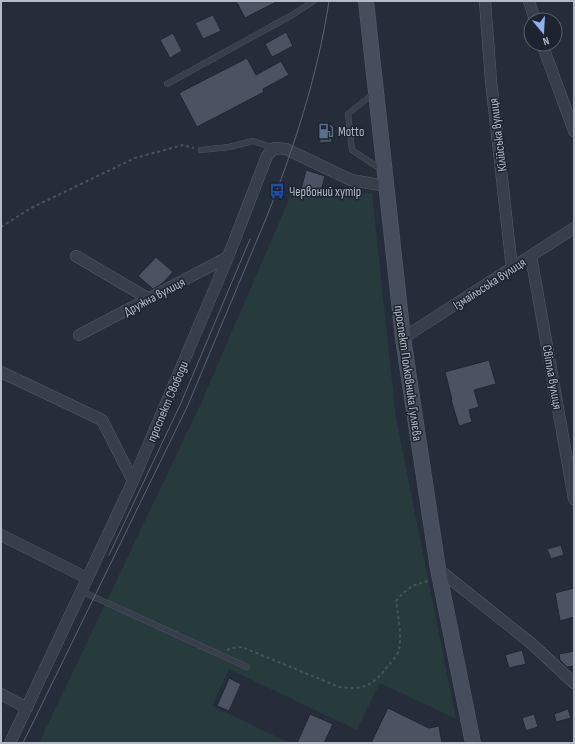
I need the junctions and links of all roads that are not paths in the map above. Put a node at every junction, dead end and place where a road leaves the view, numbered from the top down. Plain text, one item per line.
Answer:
1 (314, 1) edge
2 (366, 1) edge
3 (485, 1) edge
4 (529, 1) edge
5 (532, 12) edge
6 (545, 52) edge
7 (167, 84) dead end
8 (376, 91) junction
9 (574, 131) edge
10 (274, 148) junction
11 (201, 150) road end
12 (385, 179) junction
13 (574, 228) edge
14 (76, 256) dead end
15 (531, 256) junction
16 (228, 257) junction
17 (512, 268) junction
18 (149, 299) junction
19 (79, 335) dead end
20 (403, 338) junction
21 (1, 372) edge
22 (134, 481) junction
23 (574, 499) edge
24 (1, 535) edge
25 (439, 574) junction
26 (87, 578) junction
27 (81, 591) junction
28 (246, 667) dead end
29 (574, 683) edge
30 (1, 694) edge
31 (27, 708) junction
32 (10, 743) edge
33 (473, 743) edge

1 - 7 lane
2 - 8 main road, проспект Полковника Гуляєва
3 - 17 street, Кілійська вулиця
4 - 5 street
6 - 9 street
8 - 12 main road, проспект Полковника Гуляєва
8 - 12 lane
10 - 11 lane
10 - 12 street
10 - 16 street, проспект Свободи
12 - 20 main road, проспект Полковника Гуляєва
13 - 15 street, Ізмаїльська вулиця
14 - 18 street
15 - 17 street, Ізмаїльська вулиця
15 - 23 street, Світла вулиця
16 - 18 street, Дружна вулиця
16 - 22 street, проспект Свободи
17 - 20 street, Ізмаїльська вулиця
18 - 19 street, Дружна вулиця
20 - 25 main road, проспект Полковника Гуляєва
21 - 22 street
22 - 26 street, проспект Свободи
24 - 26 street
25 - 29 street
25 - 33 main road, проспект Полковника Гуляєва
26 - 27 street, проспект Свободи
27 - 28 lane
27 - 31 street, проспект Свободи
30 - 31 street
31 - 32 street, проспект Свободи

